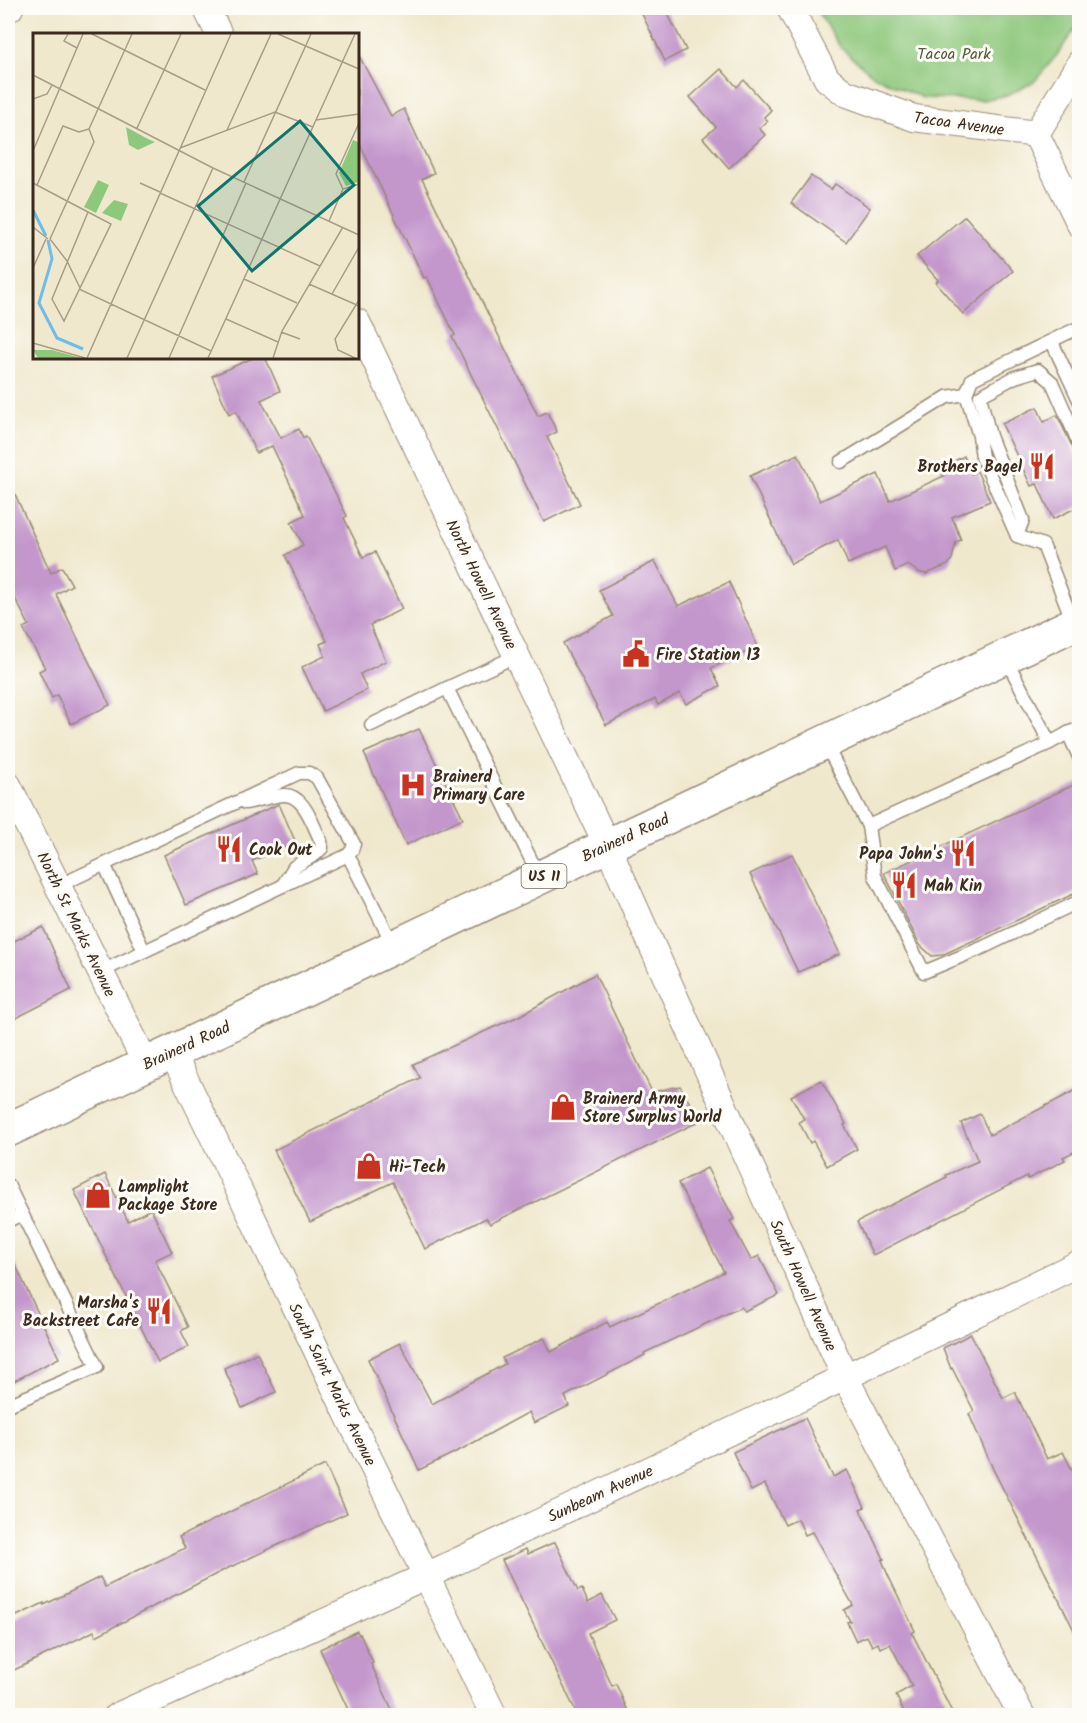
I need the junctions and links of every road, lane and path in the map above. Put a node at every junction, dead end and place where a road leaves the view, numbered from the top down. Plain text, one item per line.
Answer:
1 (206, 8) edge
2 (790, 8) edge
3 (218, 33) edge
4 (1080, 63) edge
5 (1035, 134) junction
6 (1080, 224) edge
7 (358, 324) edge
8 (1080, 327) edge
9 (1052, 342) junction
10 (966, 394) junction
11 (1080, 402) edge
12 (1080, 446) edge
13 (841, 462) dead end
14 (1017, 536) junction
15 (1077, 622) edge
16 (516, 656) junction
17 (1005, 656) junction
18 (447, 688) junction
19 (371, 725) dead end
20 (1074, 731) edge
21 (824, 742) junction
22 (1050, 743) junction
23 (1080, 759) edge
24 (8, 785) edge
25 (234, 805) junction
26 (868, 826) junction
27 (607, 845) junction
28 (348, 855) junction
29 (105, 866) junction
30 (540, 878) junction
31 (283, 884) junction
32 (58, 886) junction
33 (1080, 901) edge
34 (393, 946) junction
35 (144, 951) junction
36 (100, 972) junction
37 (159, 1058) junction
38 (8, 1130) edge
39 (8, 1185) edge
40 (22, 1214) junction
41 (8, 1221) edge
42 (1080, 1263) edge
43 (845, 1377) junction
44 (8, 1405) edge
45 (426, 1576) junction
46 (117, 1716) edge
47 (494, 1716) edge
48 (1022, 1716) edge

1 - 3 street
2 - 5 street, Tacoa Avenue
4 - 5 street
5 - 6 street
7 - 16 street, North Howell Avenue
8 - 9 lane
9 - 10 lane
9 - 11 lane
10 - 13 lane
10 - 14 lane
12 - 14 lane
14 - 15 lane
15 - 17 main road, Brainerd Road / US 11
16 - 18 lane
16 - 27 street, North Howell Avenue
17 - 21 main road, Brainerd Road / US 11
17 - 22 lane
18 - 19 lane
18 - 30 lane
20 - 22 lane
20 - 23 lane
21 - 26 lane
21 - 27 main road, Brainerd Road / US 11
22 - 26 lane
24 - 32 street, North St Marks Avenue
25 - 28 lane
25 - 29 lane
25 - 31 lane
26 - 33 lane
27 - 30 main road, Brainerd Road / US 11
27 - 43 street, South Howell Avenue
28 - 31 lane
28 - 34 lane
29 - 32 lane
29 - 35 lane
30 - 34 main road, Brainerd Road / US 11
31 - 35 lane
32 - 36 street, North St Marks Avenue
34 - 37 main road, Brainerd Road / US 11
35 - 36 lane
36 - 37 street, North St Marks Avenue
37 - 38 main road, Brainerd Road / US 11
37 - 45 street, South Saint Marks Avenue
39 - 40 lane
40 - 41 lane
40 - 44 lane
42 - 43 street, Sunbeam Avenue
43 - 45 street, Sunbeam Avenue
43 - 48 street, South Howell Avenue
45 - 46 street, Sunbeam Avenue
45 - 47 street, South Saint Marks Avenue

